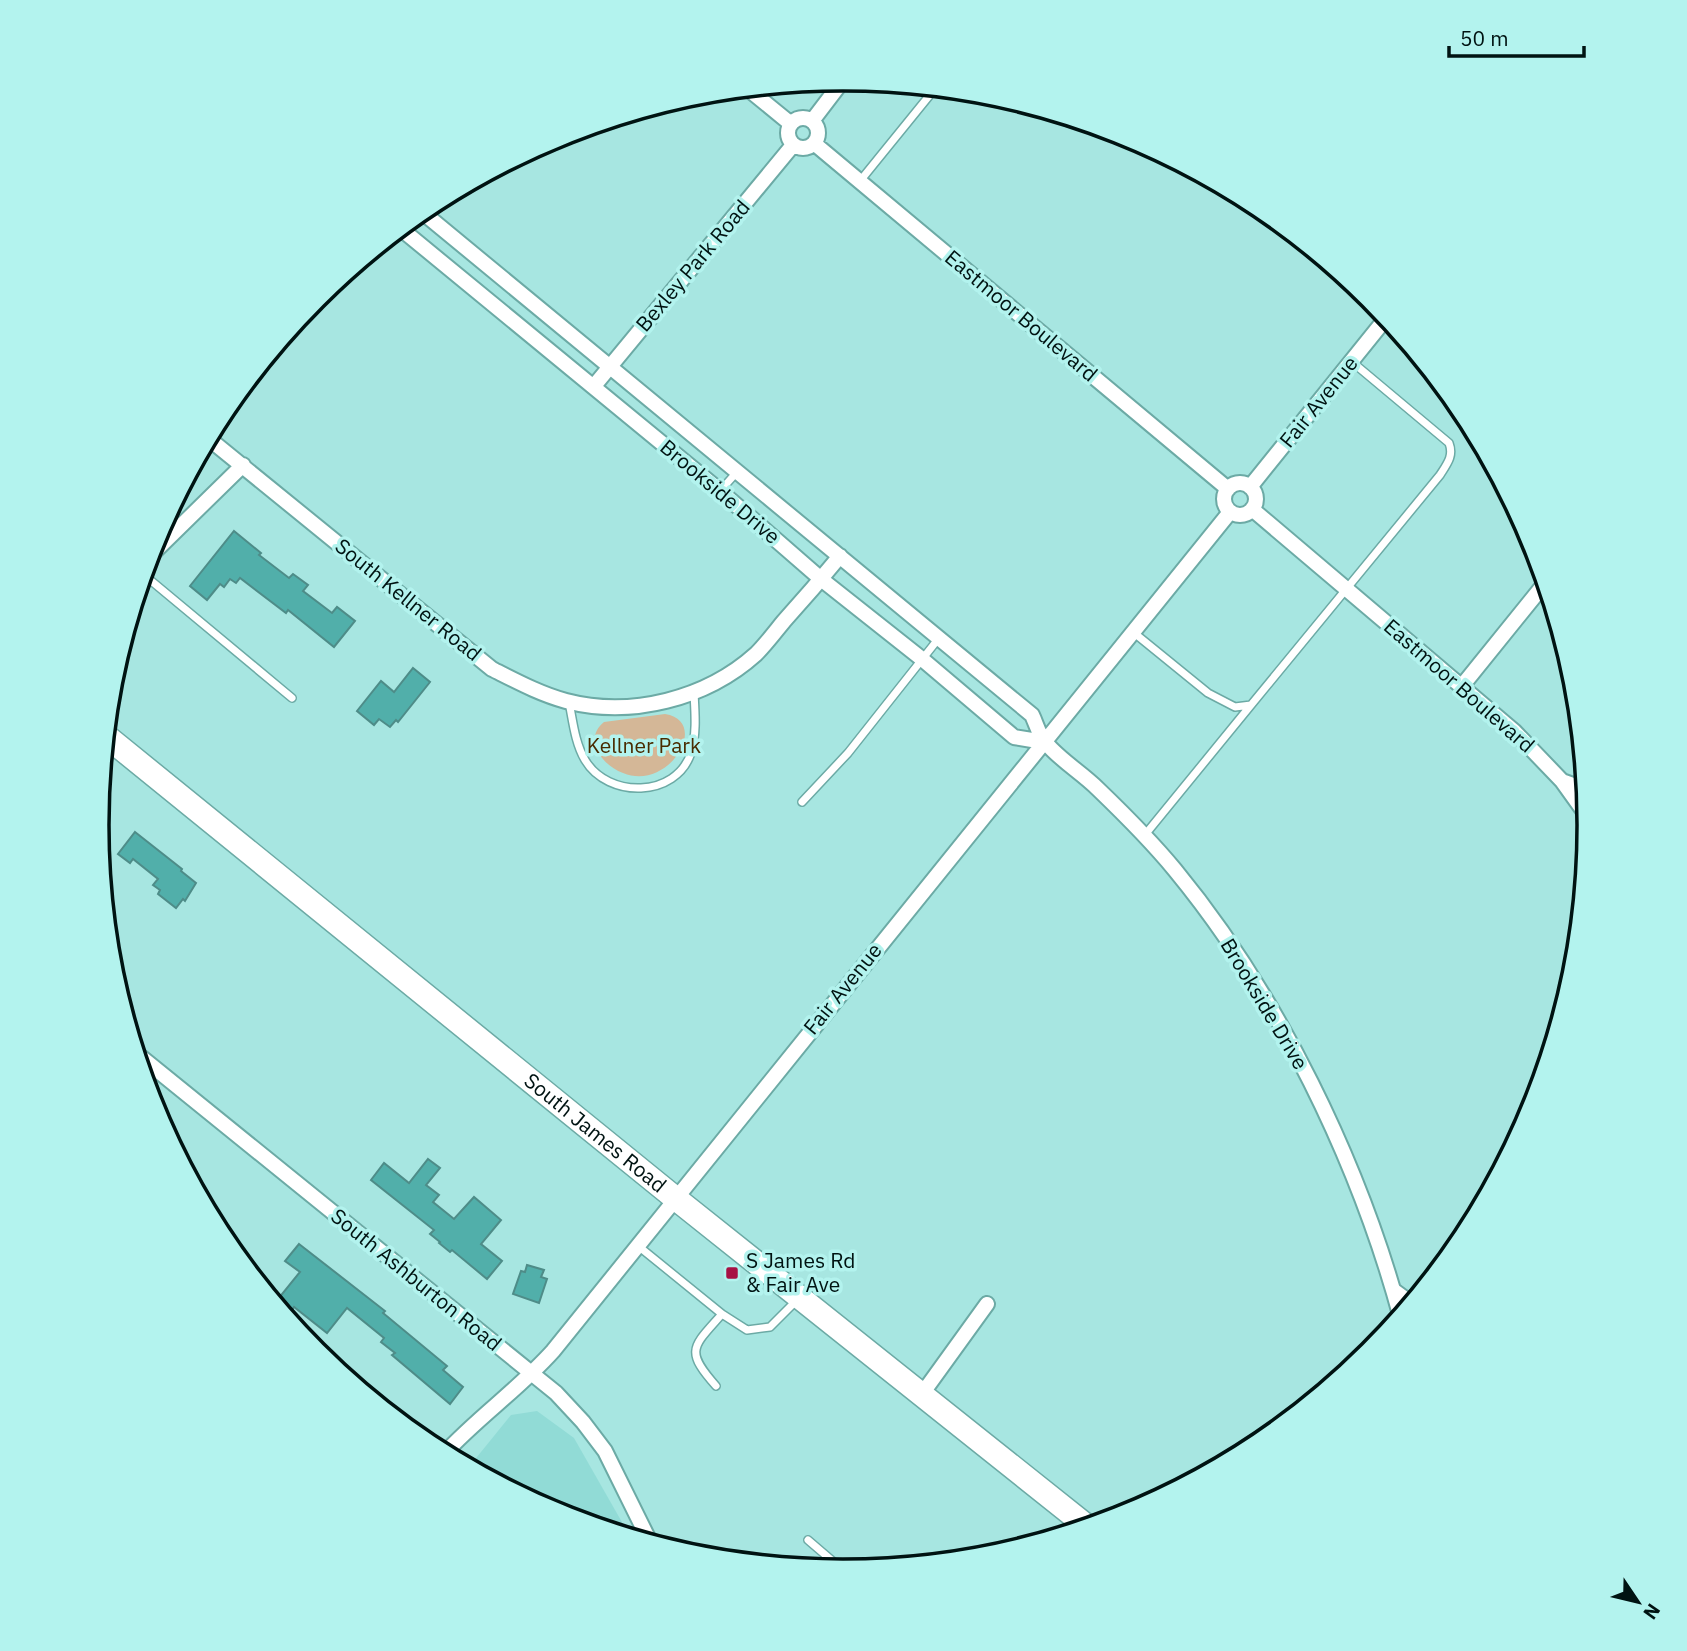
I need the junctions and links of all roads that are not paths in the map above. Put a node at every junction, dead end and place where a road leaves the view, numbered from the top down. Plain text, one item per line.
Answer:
1 (835, 91) edge
2 (757, 96) edge
3 (929, 96) dead end
4 (812, 121) junction
5 (791, 124) junction
6 (815, 144) junction
7 (793, 145) junction
8 (860, 181) junction
9 (430, 219) edge
10 (408, 234) edge
11 (1381, 325) edge
12 (1351, 361) junction
13 (609, 367) junction
14 (593, 386) junction
15 (216, 444) edge
16 (243, 465) junction
17 (737, 472) junction
18 (1250, 487) junction
19 (1228, 489) junction
20 (720, 491) junction
21 (1252, 509) junction
22 (1230, 512) junction
23 (167, 539) edge
24 (839, 556) junction
25 (821, 579) junction
26 (151, 581) edge
27 (1346, 589) junction
28 (1539, 590) edge
29 (1133, 632) junction
30 (940, 637) junction
31 (922, 659) junction
32 (1462, 686) junction
33 (694, 693) junction
34 (292, 698) dead end
35 (569, 702) junction
36 (1251, 705) junction
37 (114, 742) edge
38 (1044, 742) junction
39 (1562, 781) junction
40 (1576, 786) edge
41 (803, 802) dead end
42 (1577, 802) edge
43 (1144, 837) junction
44 (148, 1063) edge
45 (676, 1198) junction
46 (636, 1245) junction
47 (1393, 1290) junction
48 (801, 1296) junction
49 (1405, 1299) edge
50 (987, 1304) dead end
51 (1398, 1308) edge
52 (722, 1314) junction
53 (532, 1374) junction
54 (716, 1386) dead end
55 (922, 1394) junction
56 (451, 1446) edge
57 (1080, 1521) edge
58 (645, 1533) edge
59 (808, 1540) dead end
60 (831, 1559) edge

1 - 4 street
2 - 5 street
3 - 8 lane
4 - 5 street
4 - 6 street
5 - 7 street
6 - 7 street
6 - 8 street, Eastmoor Boulevard
7 - 13 street, Bexley Park Road
8 - 19 street, Eastmoor Boulevard
9 - 13 street, Brookside Drive
10 - 14 street, Brookside Drive
11 - 12 street, Fair Avenue
12 - 18 street, Fair Avenue
12 - 27 lane
13 - 14 street, Bexley Park Road
13 - 17 street, Brookside Drive
14 - 20 street, Brookside Drive
15 - 16 street, South Kellner Road
16 - 23 street
16 - 35 street, South Kellner Road
17 - 20 lane
17 - 24 street, Brookside Drive
18 - 19 street
18 - 21 street
19 - 22 street
20 - 25 street, Brookside Drive
21 - 22 street
21 - 27 street, Eastmoor Boulevard
22 - 29 street, Fair Avenue
24 - 25 street, South Kellner Road
24 - 30 street, Brookside Drive
25 - 31 street, Brookside Drive
25 - 33 street, South Kellner Road
26 - 34 lane
27 - 32 street, Eastmoor Boulevard
27 - 36 lane
28 - 32 street
29 - 36 lane
29 - 38 street, Fair Avenue
30 - 31 lane
30 - 38 street, Brookside Drive
31 - 38 street, Brookside Drive
31 - 41 lane
32 - 39 street, Eastmoor Boulevard
33 - 35 street, South Kellner Road
33 - 35 lane
36 - 43 lane
37 - 45 main road, South James Road
38 - 43 street, Brookside Drive
38 - 45 street, Fair Avenue
39 - 40 street
39 - 42 street, Eastmoor Boulevard
43 - 47 street, Brookside Drive
44 - 53 street, South Ashburton Road
45 - 46 street, Fair Avenue
45 - 48 main road, South James Road
46 - 52 lane
46 - 53 street, Fair Avenue
47 - 49 street
47 - 51 street, Brookside Drive
48 - 52 lane
48 - 55 main road, South James Road
50 - 55 street
52 - 54 lane
53 - 56 street, Fair Avenue
53 - 58 street, South Ashburton Road
55 - 57 main road, South James Road
59 - 60 lane

